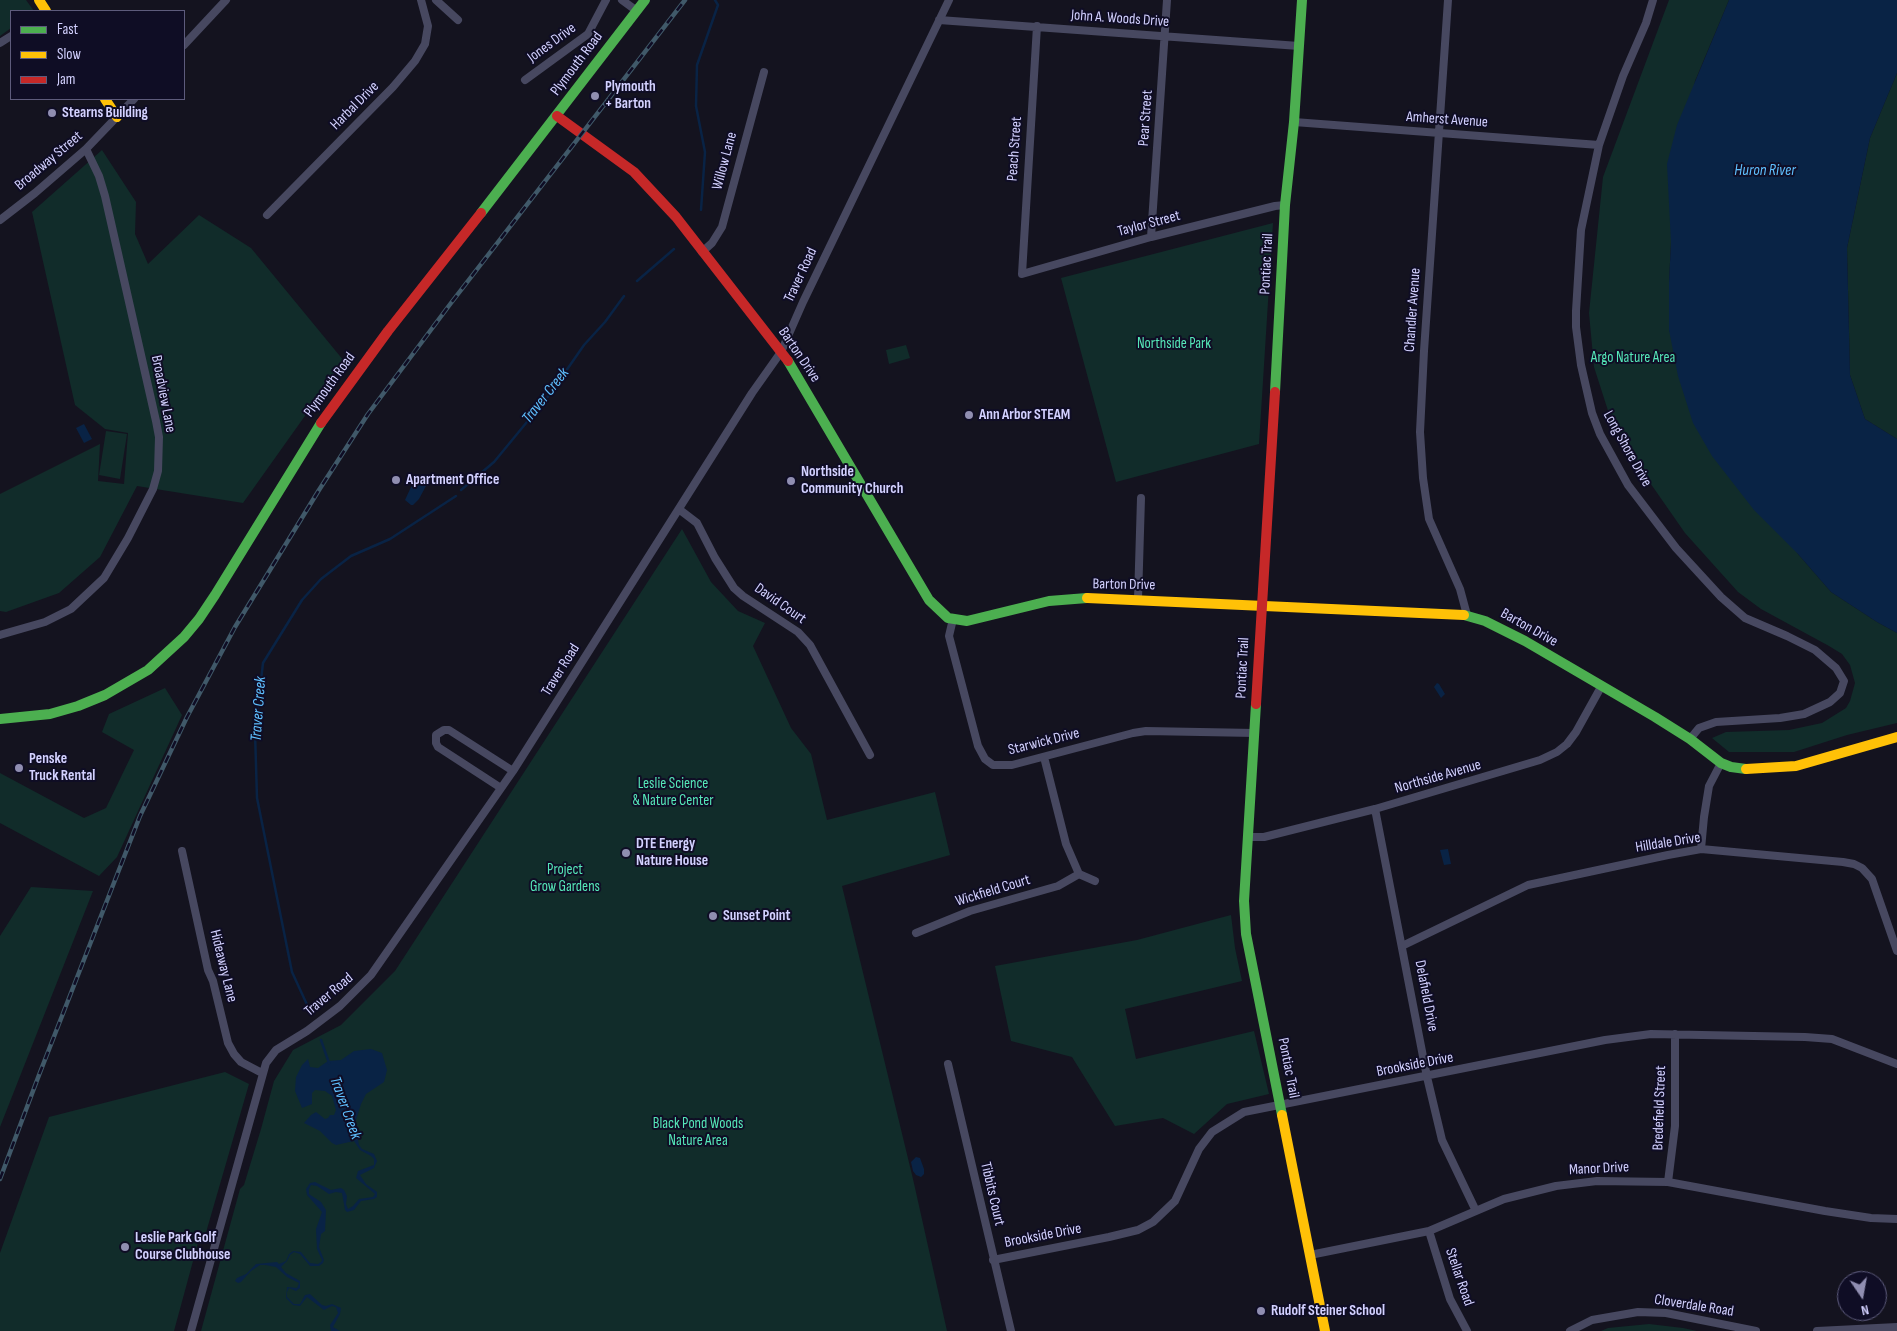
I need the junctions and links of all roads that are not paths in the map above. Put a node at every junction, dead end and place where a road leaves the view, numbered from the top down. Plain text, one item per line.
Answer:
1 (226, 0) edge
2 (421, 0) edge
3 (436, 0) edge
4 (606, 0) edge
5 (622, 0) edge
6 (645, 0) edge
7 (949, 0) edge
8 (1167, 0) edge
9 (1302, 0) edge
10 (1448, 0) edge
11 (1653, 0) edge
12 (637, 11) junction
13 (458, 20) dead end
14 (939, 20) junction
15 (1037, 26) junction
16 (1165, 36) junction
17 (185, 44) edge
18 (1299, 46) junction
19 (764, 72) dead end
20 (525, 80) dead end
21 (106, 100) edge
22 (133, 100) edge
23 (117, 116) junction
24 (557, 116) junction
25 (1294, 122) junction
26 (1439, 134) junction
27 (1599, 145) junction
28 (86, 149) junction
29 (1285, 205) junction
30 (267, 215) dead end
31 (0, 220) edge
32 (1151, 237) junction
33 (702, 252) junction
34 (1022, 274) joint
35 (781, 352) junction
36 (1141, 498) dead end
37 (680, 510) junction
38 (1138, 599) junction
39 (1261, 605) junction
40 (1467, 615) junction
41 (953, 620) junction
42 (0, 634) edge
43 (1601, 687) junction
44 (0, 719) edge
45 (1255, 733) junction
46 (1897, 737) edge
47 (1690, 739) junction
48 (870, 755) dead end
49 (1044, 757) junction
50 (1721, 763) junction
51 (513, 771) junction
52 (501, 788) junction
53 (1375, 809) junction
54 (1248, 837) junction
55 (1701, 849) junction
56 (182, 851) dead end
57 (1078, 874) junction
58 (1095, 881) dead end
59 (916, 934) dead end
60 (1402, 946) junction
61 (1897, 951) edge
62 (1675, 1034) junction
63 (948, 1064) dead end
64 (1897, 1064) edge
65 (262, 1073) junction
66 (1427, 1077) junction
67 (1280, 1104) junction
68 (1668, 1182) junction
69 (1476, 1211) junction
70 (1897, 1219) edge
71 (1429, 1231) junction
72 (1310, 1255) junction
73 (993, 1260) junction
74 (1897, 1327) edge
75 (191, 1331) edge
76 (1011, 1331) edge
77 (1325, 1331) edge
78 (1466, 1331) edge
79 (1570, 1331) edge
80 (1756, 1331) edge
81 (1817, 1331) edge

1 - 17 street
2 - 30 street, Harbal Drive
3 - 13 street
4 - 20 street, Jones Drive
5 - 12 street
6 - 12 main road, Plymouth Road
7 - 14 street, Traver Road
8 - 16 street, Pear Street
9 - 18 main road, Pontiac Trail
10 - 26 street, Chandler Avenue
11 - 27 street, Long Shore Drive
12 - 24 main road, Plymouth Road
14 - 15 street, John A. Woods Drive
14 - 35 street, Traver Road
15 - 16 street, John A. Woods Drive
15 - 34 street, Peach Street
16 - 18 street, John A. Woods Drive
16 - 32 street, Pear Street
18 - 25 main road, Pontiac Trail
19 - 33 street, Willow Lane
21 - 23 main road
22 - 23 street, Broadway Street
23 - 28 street, Broadway Street
24 - 33 main road, Barton Drive
24 - 44 main road, Plymouth Road
25 - 26 street, Amherst Avenue
25 - 29 main road, Pontiac Trail
26 - 27 street, Amherst Avenue
26 - 40 street, Chandler Avenue
27 - 47 street, Long Shore Drive
28 - 31 street, Broadway Street
28 - 42 street, Broadview Lane
29 - 32 street, Taylor Street
29 - 39 main road, Pontiac Trail
32 - 34 street, Taylor Street
33 - 35 main road, Barton Drive
35 - 37 street, Traver Road
35 - 41 main road, Barton Drive
36 - 38 street
37 - 48 street, David Court
37 - 51 street, Traver Road
38 - 39 main road, Barton Drive
38 - 41 main road, Barton Drive
39 - 40 main road, Barton Drive
39 - 45 main road, Pontiac Trail
40 - 43 main road, Barton Drive
41 - 49 street, Starwick Drive
43 - 47 main road, Barton Drive
43 - 53 street, Northside Avenue
45 - 49 street, Starwick Drive
45 - 54 main road, Pontiac Trail
46 - 50 main road, Barton Drive
47 - 50 main road, Barton Drive
49 - 57 street
50 - 55 street
51 - 52 street, Traver Road
51 - 52 street
52 - 65 street, Traver Road
53 - 54 street, Northside Avenue
53 - 60 street, Delafield Drive
54 - 67 main road, Pontiac Trail
55 - 60 street, Hilldale Drive
55 - 61 street, Hilldale Drive
56 - 65 street, Hideaway Lane
57 - 58 street
57 - 59 street, Wickfield Court
60 - 66 street, Delafield Drive
62 - 64 street, Brookside Drive
62 - 66 street, Brookside Drive
62 - 68 street, Bredefield Street
63 - 73 street, Tibbits Court
65 - 75 street, Traver Road
66 - 67 street, Brookside Drive
66 - 69 street, Delafield Drive
67 - 72 main road, Pontiac Trail
67 - 73 street, Brookside Drive
68 - 69 street, Manor Drive
68 - 70 street, Manor Drive
69 - 71 street, Manor Drive
71 - 72 street, Manor Drive
71 - 78 street, Stellar Road
72 - 77 main road, Pontiac Trail
73 - 76 street, Tibbits Court
74 - 81 street
79 - 80 street, Cloverdale Road

